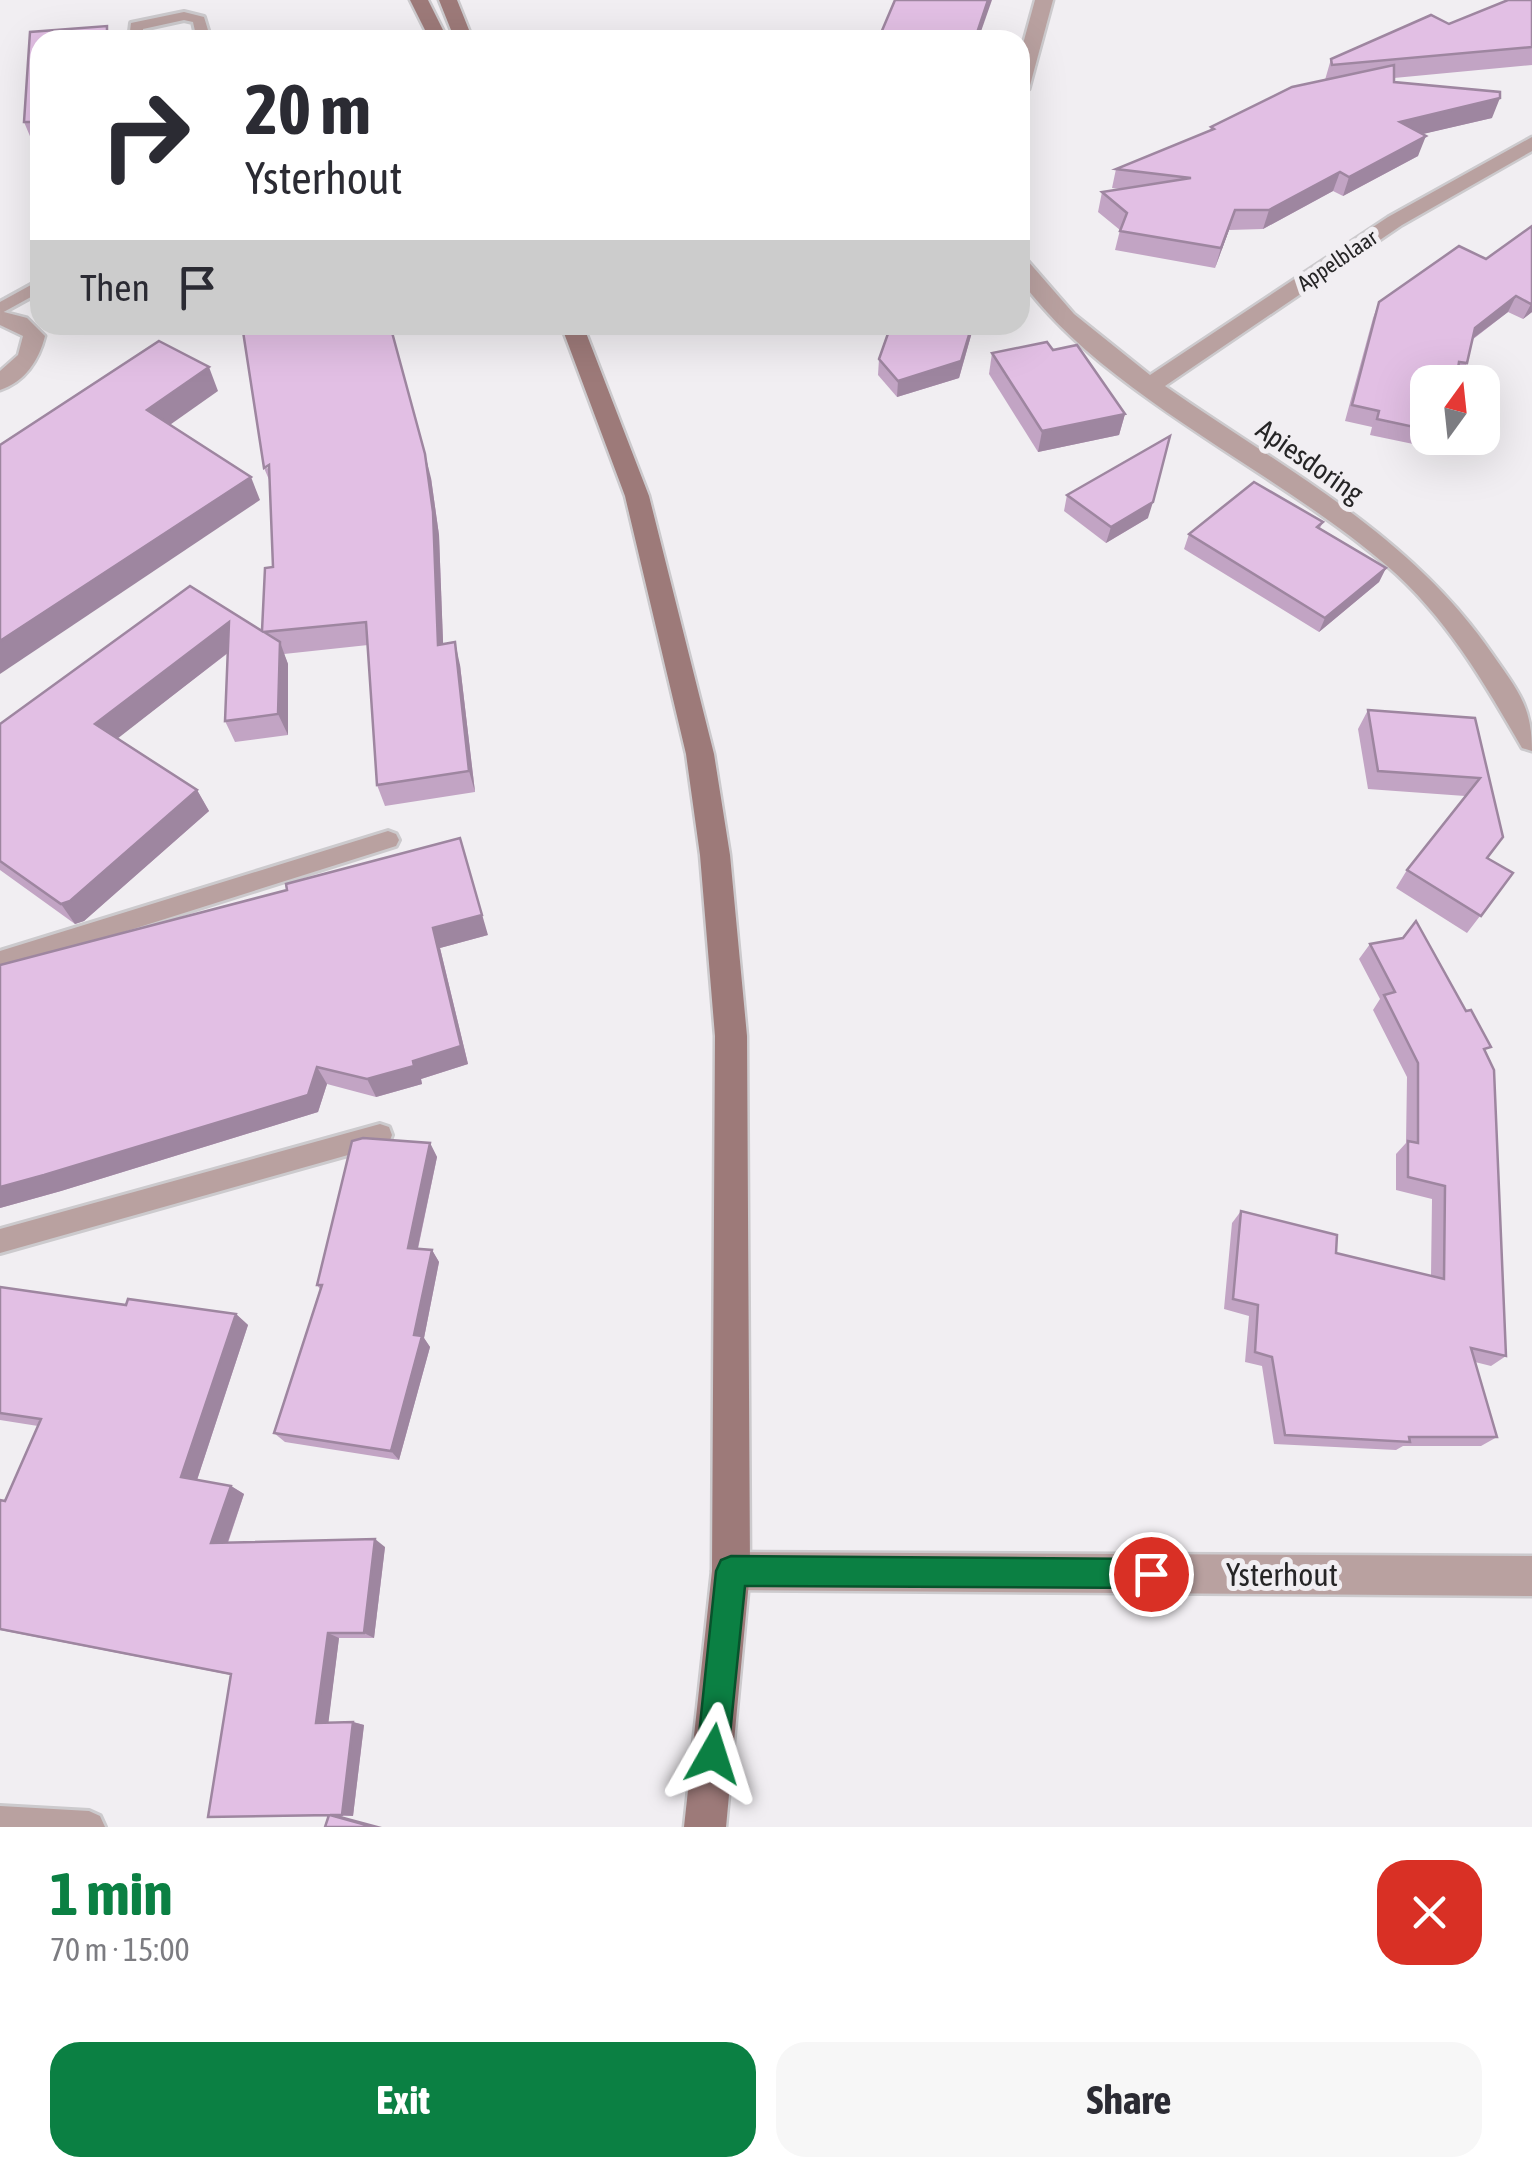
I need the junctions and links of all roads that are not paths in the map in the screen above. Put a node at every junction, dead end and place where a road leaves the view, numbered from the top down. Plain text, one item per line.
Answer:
1 (418, 0) edge
2 (448, 0) edge
3 (1044, 0) edge
4 (136, 30) edge
5 (201, 30) edge
6 (434, 30) edge
7 (460, 30) edge
8 (1030, 52) edge
9 (1532, 144) edge
10 (1030, 277) edge
11 (30, 291) edge
12 (0, 309) edge
13 (0, 318) edge
14 (30, 330) edge
15 (33, 335) edge
16 (576, 335) edge
17 (0, 382) edge
18 (1149, 386) junction
19 (1532, 740) edge
20 (388, 840) dead end
21 (0, 961) edge
22 (380, 1135) edge
23 (0, 1241) edge
24 (731, 1571) junction
25 (1532, 1576) edge
26 (0, 1822) edge
27 (88, 1827) edge
28 (705, 1827) edge

1 - 6 street
2 - 7 street
3 - 8 street
4 - 5 lane
9 - 18 street, Appelblaar
10 - 18 street, Apiesdoring
11 - 12 lane
13 - 14 street
15 - 17 street
16 - 24 street
18 - 19 street, Apiesdoring
20 - 21 lane
22 - 23 lane
24 - 25 street, Ysterhout
24 - 28 street
26 - 27 lane

